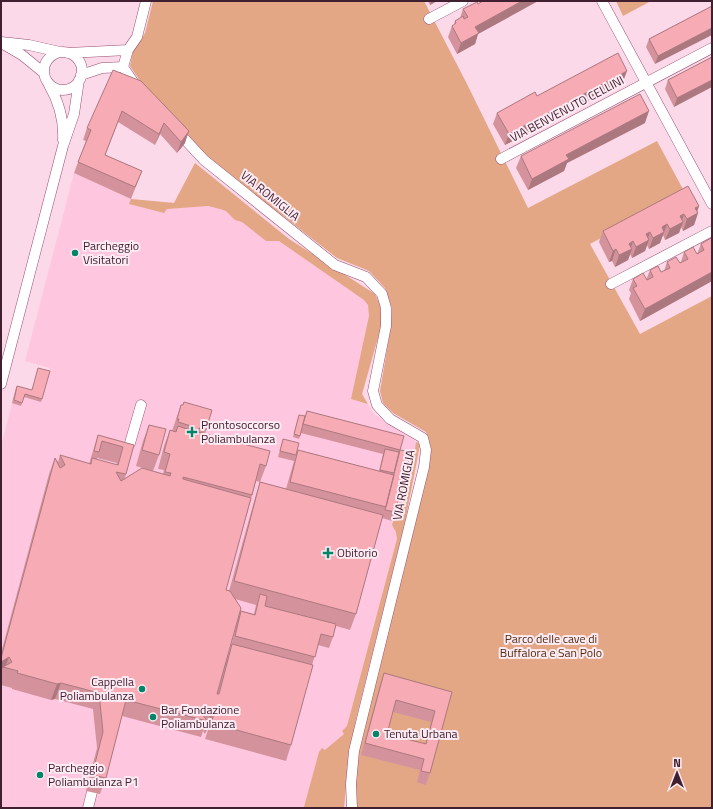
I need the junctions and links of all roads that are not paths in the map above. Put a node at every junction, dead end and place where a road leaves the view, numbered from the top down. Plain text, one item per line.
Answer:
1 (146, 1) edge
2 (463, 1) edge
3 (602, 1) edge
4 (429, 19) dead end
5 (1, 42) edge
6 (712, 48) edge
7 (128, 50) junction
8 (64, 53) junction
9 (123, 67) junction
10 (44, 73) junction
11 (80, 78) junction
12 (646, 83) junction
13 (48, 84) junction
14 (140, 91) edge
15 (172, 125) edge
16 (63, 146) junction
17 (501, 159) dead end
18 (712, 204) edge
19 (712, 231) edge
20 (611, 284) dead end
21 (1, 384) edge
22 (141, 405) dead end
23 (130, 443) edge
24 (92, 792) edge
25 (88, 808) edge
26 (352, 808) edge

1 - 7 street
2 - 4 street
3 - 12 street
5 - 8 street
5 - 10 street
6 - 12 street, VIA BENVENUTO CELLINI
7 - 8 street
7 - 9 street
8 - 10 street
8 - 11 street
9 - 11 street
9 - 14 street
10 - 13 street
11 - 13 street
11 - 16 street
12 - 17 street, VIA BENVENUTO CELLINI
12 - 18 street
13 - 16 street
15 - 26 street, VIA ROMIGLIA
16 - 21 street
19 - 20 street
22 - 23 street
24 - 25 street

